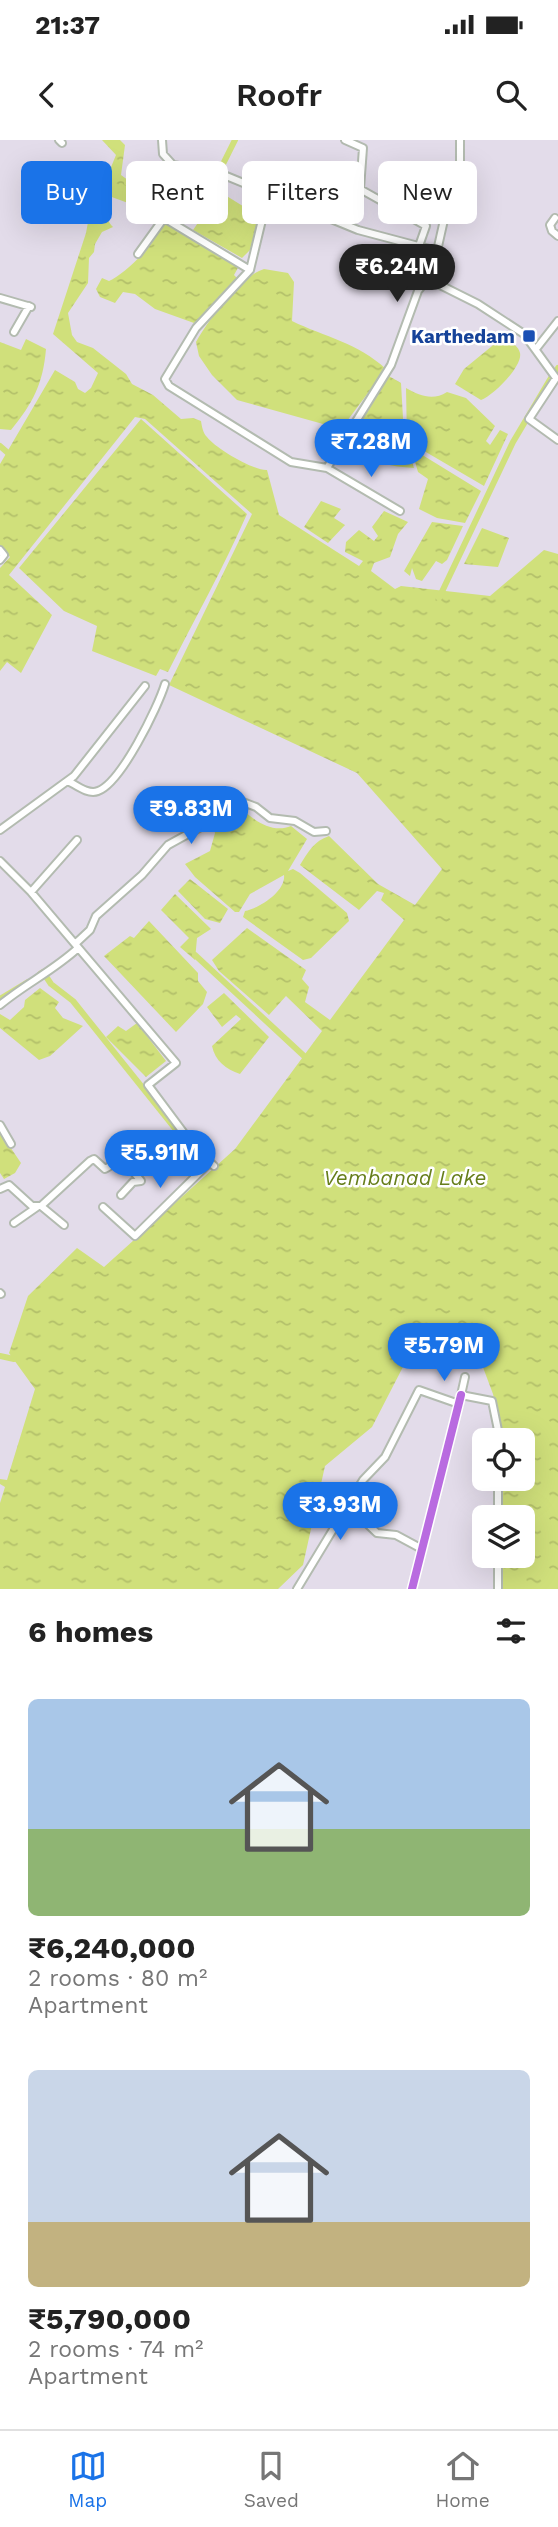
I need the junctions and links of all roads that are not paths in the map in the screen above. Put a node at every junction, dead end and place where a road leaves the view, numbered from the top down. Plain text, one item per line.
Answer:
1 (162, 140) edge
2 (346, 140) edge
3 (460, 140) edge
4 (242, 183) edge
5 (555, 218) dead end
6 (261, 224) edge
7 (343, 224) edge
8 (558, 236) edge
9 (419, 246) junction
10 (437, 251) junction
11 (138, 254) dead end
12 (250, 270) junction
13 (435, 280) junction
14 (0, 298) edge
15 (558, 321) edge
16 (14, 332) dead end
17 (536, 349) junction
18 (557, 377) edge
19 (558, 440) edge
20 (327, 468) junction
21 (400, 511) dead end
22 (0, 551) edge
23 (0, 560) edge
24 (165, 684) dead end
25 (145, 686) dead end
26 (68, 780) junction
27 (0, 830) edge
28 (326, 831) dead end
29 (77, 840) dead end
30 (0, 861) edge
31 (31, 892) junction
32 (77, 946) junction
33 (0, 1005) edge
34 (0, 1125) edge
35 (178, 1125) junction
36 (165, 1136) junction
37 (11, 1143) dead end
38 (122, 1158) junction
39 (215, 1166) dead end
40 (0, 1189) edge
41 (121, 1195) dead end
42 (39, 1207) junction
43 (103, 1207) dead end
44 (14, 1223) dead end
45 (64, 1225) dead end
46 (465, 1377) dead end
47 (460, 1400) junction
48 (498, 1428) edge
49 (358, 1515) dead end
50 (422, 1549) junction
51 (498, 1568) edge
52 (299, 1588) edge
53 (412, 1589) edge
54 (498, 1589) edge

1 - 4 street
2 - 9 street
3 - 10 street
5 - 8 street
6 - 12 street
7 - 9 street
9 - 10 street
10 - 13 street
11 - 12 street
12 - 20 street
13 - 17 street
13 - 20 street
14 - 16 street
15 - 17 street
17 - 18 street
18 - 19 street
20 - 21 street
22 - 23 street
24 - 26 street
25 - 26 street
26 - 27 street
28 - 32 street
29 - 31 street
30 - 31 street
31 - 32 street
32 - 33 street
32 - 35 street
34 - 37 street
35 - 36 street
35 - 39 street
36 - 38 street
36 - 43 street
38 - 41 street
38 - 42 street
40 - 42 street
42 - 44 street
42 - 45 street
46 - 47 street
47 - 48 street
47 - 50 main road
47 - 52 street
49 - 50 street
50 - 53 main road
51 - 54 street

